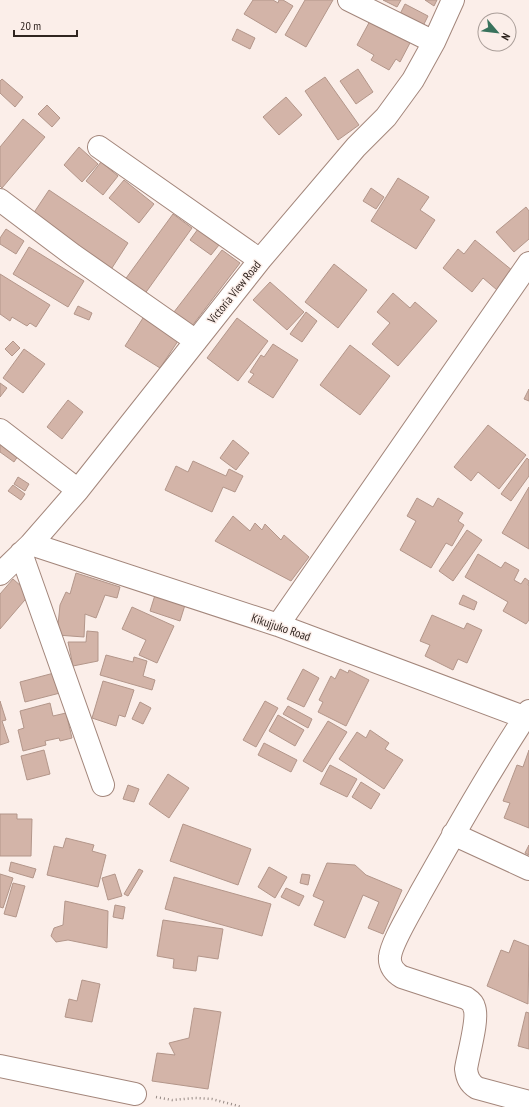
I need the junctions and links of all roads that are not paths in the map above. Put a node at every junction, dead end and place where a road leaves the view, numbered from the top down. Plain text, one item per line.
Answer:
1 (349, 0) edge
2 (453, 0) edge
3 (434, 42) junction
4 (99, 147) dead end
5 (0, 200) edge
6 (260, 260) junction
7 (529, 262) edge
8 (196, 341) junction
9 (0, 430) edge
10 (78, 490) junction
11 (12, 560) edge
12 (278, 625) junction
13 (527, 716) edge
14 (103, 785) dead end
15 (453, 834) junction
16 (529, 869) edge
17 (0, 1066) edge
18 (135, 1094) road end
19 (529, 1102) edge

1 - 3 street
2 - 3 street, Victoria View Road
3 - 6 street, Victoria View Road
4 - 6 street
5 - 8 street
6 - 8 street, Victoria View Road
7 - 12 street
8 - 10 street, Victoria View Road
9 - 10 street
10 - 11 street, Victoria View Road
11 - 12 street, Kikujjuko Road
11 - 14 street
12 - 13 street, Kikujjuko Road
13 - 15 street
15 - 16 street
15 - 19 street
17 - 18 street

